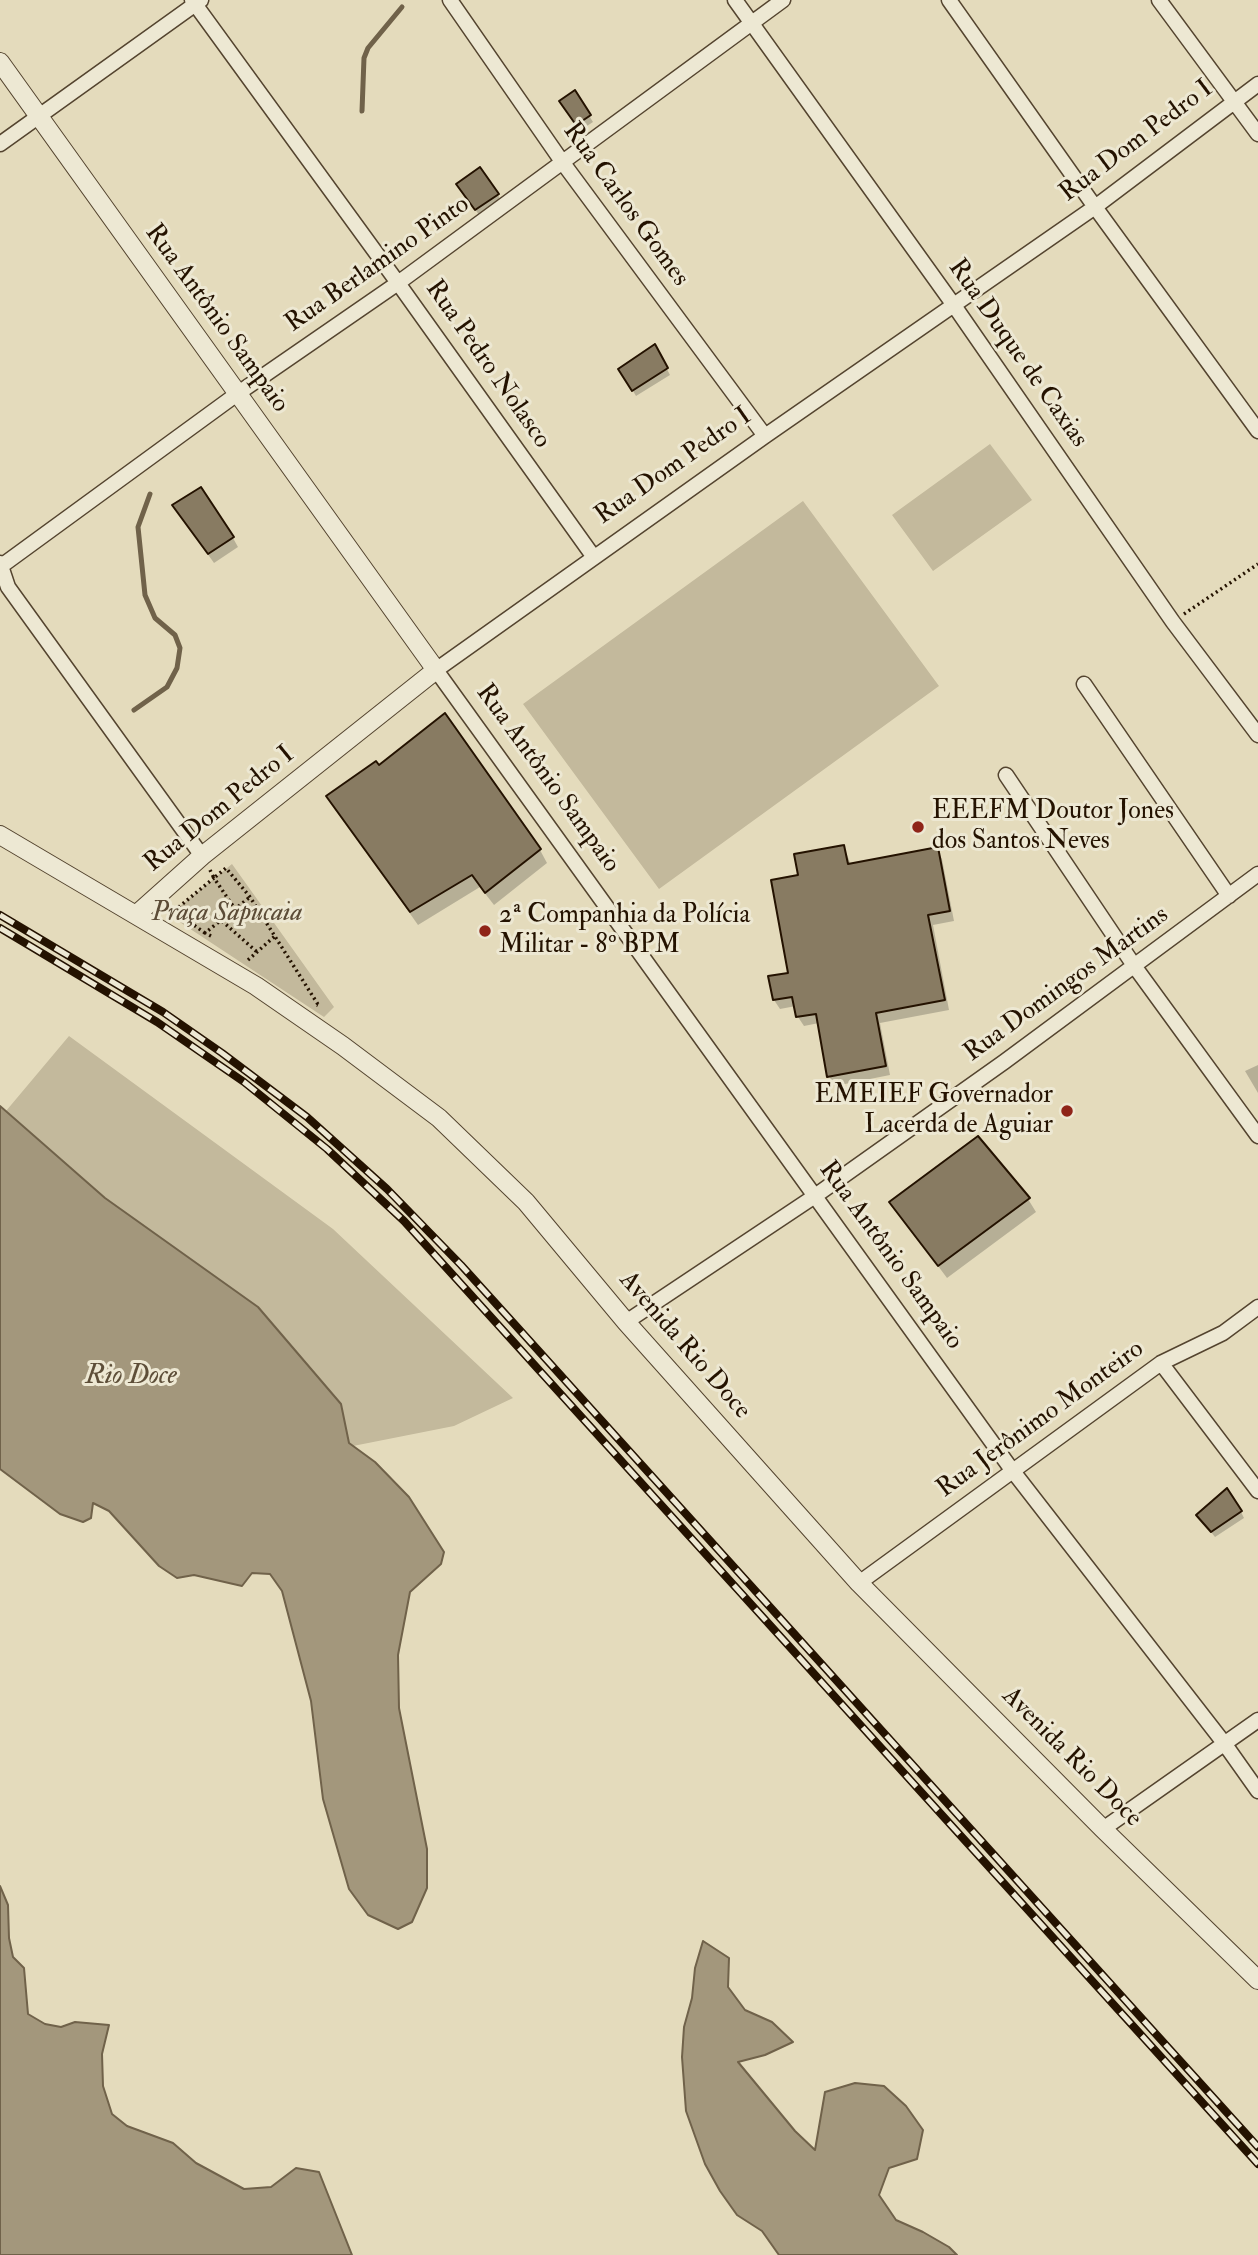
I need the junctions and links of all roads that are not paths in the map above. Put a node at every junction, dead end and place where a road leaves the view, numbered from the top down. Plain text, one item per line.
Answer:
1 (450, 0) edge
2 (735, 0) edge
3 (783, 0) edge
4 (948, 0) edge
5 (1158, 0) edge
6 (196, 2) edge
7 (751, 23) junction
8 (0, 62) edge
9 (1258, 84) edge
10 (1235, 101) junction
11 (38, 115) junction
12 (1258, 134) edge
13 (0, 144) edge
14 (563, 163) junction
15 (1095, 207) junction
16 (398, 283) junction
17 (953, 304) junction
18 (237, 394) junction
19 (1258, 431) edge
20 (765, 436) junction
21 (593, 556) junction
22 (1, 565) edge
23 (4, 586) edge
24 (436, 670) junction
25 (1084, 684) dead end
26 (1258, 735) edge
27 (1006, 775) dead end
28 (0, 835) edge
29 (202, 856) junction
30 (1258, 874) edge
31 (1229, 896) junction
32 (136, 915) junction
33 (1135, 967) junction
34 (1258, 1136) edge
35 (815, 1196) junction
36 (1258, 1307) edge
37 (626, 1322) junction
38 (1161, 1363) junction
39 (1012, 1470) junction
40 (1258, 1491) edge
41 (859, 1583) junction
42 (1258, 1720) edge
43 (1224, 1743) junction
44 (1258, 1791) edge
45 (1103, 1829) junction
46 (1258, 1980) edge

1 - 14 street, Rua Carlos Gomes
2 - 7 street, Rua Duque de Caxias
3 - 7 street, Rua Berlamino Pinto
4 - 15 street
5 - 10 street
6 - 11 street
6 - 16 street, Rua Pedro Nolasco
7 - 14 street, Rua Berlamino Pinto
7 - 17 street, Rua Duque de Caxias
8 - 11 street, Rua Antônio Sampaio
9 - 10 street, Rua Dom Pedro I
10 - 12 street
10 - 15 street, Rua Dom Pedro I
11 - 13 street
11 - 18 street, Rua Antônio Sampaio
14 - 16 street, Rua Berlamino Pinto
14 - 20 street, Rua Carlos Gomes
15 - 17 street, Rua Dom Pedro I
15 - 19 street
16 - 18 street, Rua Berlamino Pinto
16 - 21 street, Rua Pedro Nolasco
17 - 20 street, Rua Dom Pedro I
17 - 26 street, Rua Duque de Caxias
18 - 22 street, Rua Berlamino Pinto
18 - 24 street, Rua Antônio Sampaio
20 - 21 street, Rua Dom Pedro I
21 - 24 street, Rua Dom Pedro I
22 - 23 street
23 - 29 street
24 - 29 street, Rua Dom Pedro I
24 - 35 street, Rua Antônio Sampaio
25 - 31 street
27 - 33 street
28 - 32 street, Avenida Rio Doce
29 - 32 street, Rua Dom Pedro I
30 - 31 street, Rua Domingos Martins
31 - 33 street, Rua Domingos Martins
32 - 37 street, Avenida Rio Doce
33 - 34 street
33 - 35 street, Rua Domingos Martins
35 - 37 street, Rua Domingos Martins
35 - 39 street, Rua Antônio Sampaio
36 - 38 street, Rua Jerônimo Monteiro
37 - 41 street, Avenida Rio Doce
38 - 39 street, Rua Jerônimo Monteiro
38 - 40 street
39 - 41 street, Rua Jerônimo Monteiro
39 - 43 street, Rua Antônio Sampaio
41 - 45 street, Avenida Rio Doce
42 - 43 street
43 - 44 street, Rua Antônio Sampaio
43 - 45 street
45 - 46 street, Avenida Rio Doce

